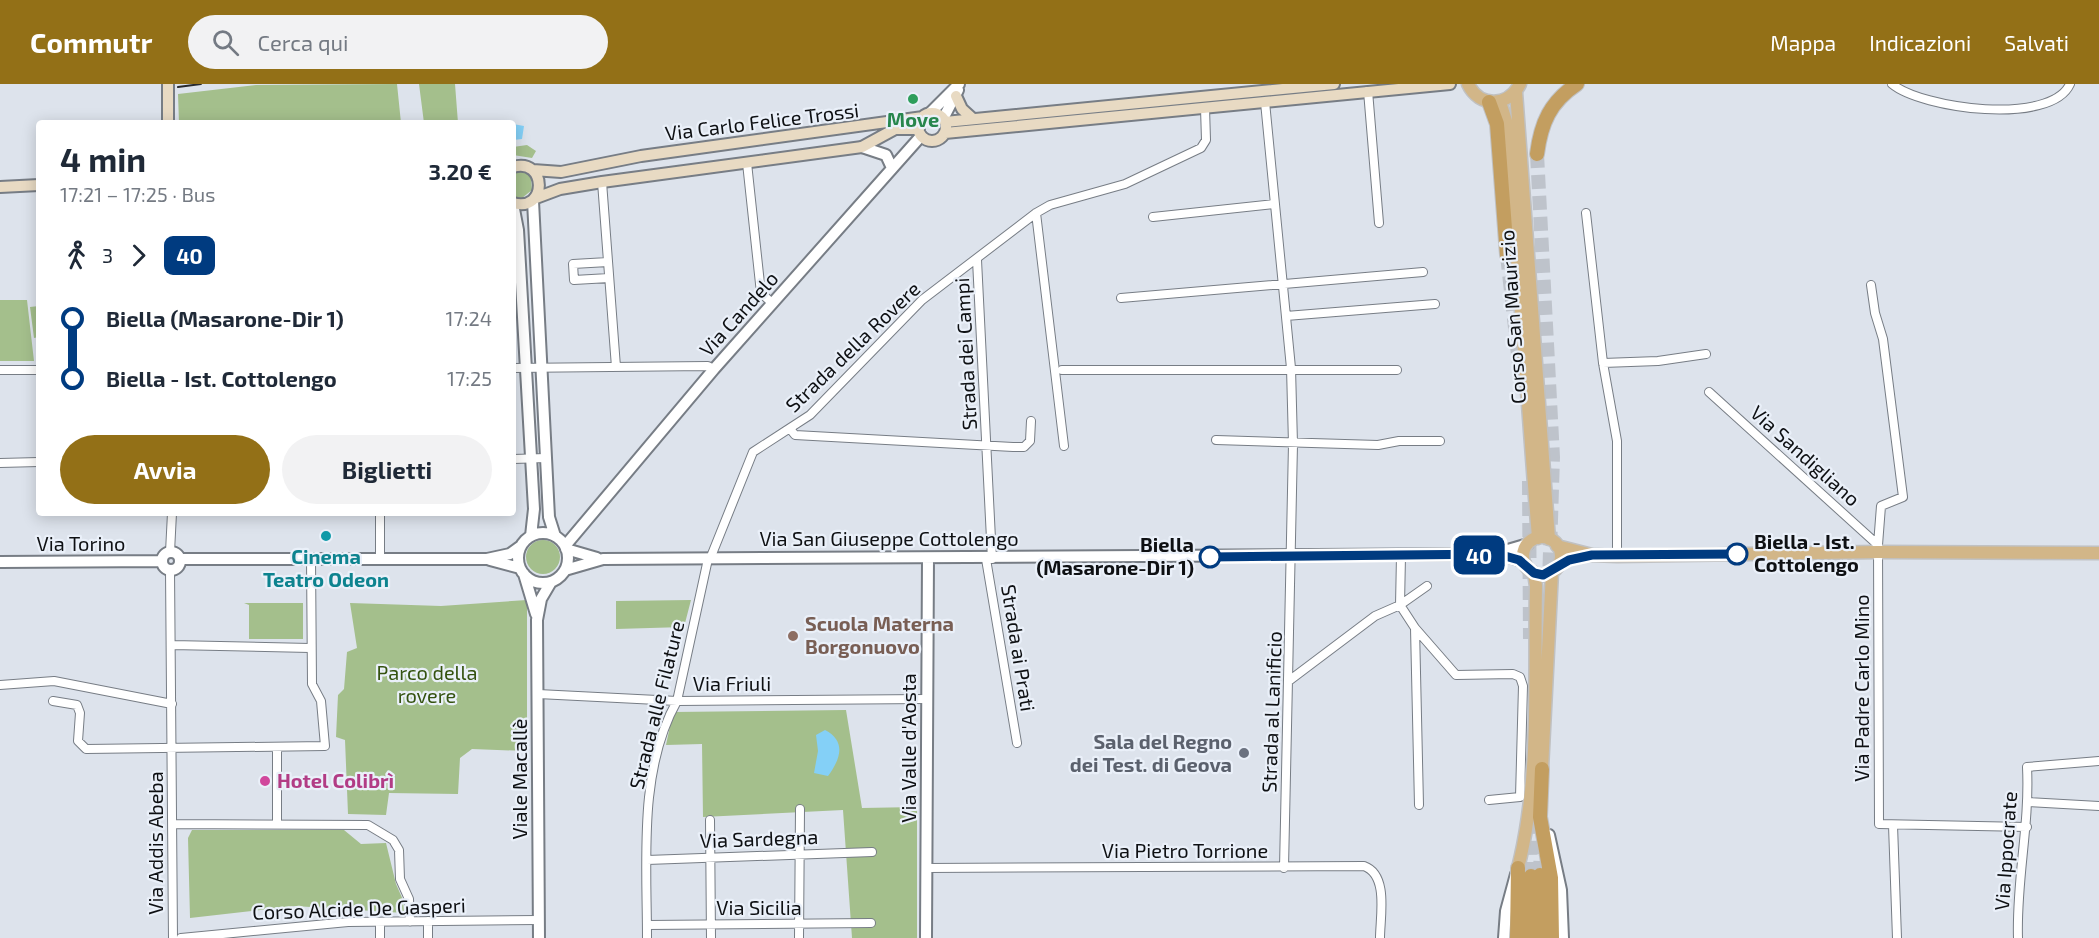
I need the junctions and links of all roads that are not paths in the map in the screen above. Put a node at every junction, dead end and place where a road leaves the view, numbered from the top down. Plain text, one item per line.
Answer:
1 (168, 84) edge
2 (959, 84) edge
3 (1334, 84) edge
4 (1450, 84) edge
5 (1468, 84) edge
6 (1577, 84) edge
7 (1892, 84) edge
8 (2070, 84) edge
9 (1518, 88) edge
10 (1368, 91) junction
11 (956, 96) junction
12 (1265, 102) junction
13 (1494, 102) junction
14 (1205, 108) junction
15 (926, 115) junction
16 (973, 119) junction
17 (168, 120) edge
18 (944, 125) junction
19 (920, 132) junction
20 (862, 147) junction
21 (1537, 154) tunnel mouth
22 (747, 163) junction
23 (516, 166) edge
24 (892, 168) junction
25 (533, 170) junction
26 (602, 182) junction
27 (36, 185) edge
28 (0, 187) edge
29 (534, 199) junction
30 (516, 204) edge
31 (1275, 204) junction
32 (1036, 213) junction
33 (1586, 213) dead end
34 (1153, 217) dead end
35 (516, 220) edge
36 (1379, 223) dead end
37 (1508, 255) tunnel mouth
38 (977, 260) junction
39 (608, 262) junction
40 (1423, 272) dead end
41 (516, 278) edge
42 (609, 278) junction
43 (1283, 284) junction
44 (1871, 285) dead end
45 (1121, 298) dead end
46 (772, 303) junction
47 (1435, 304) dead end
48 (1286, 316) junction
49 (1706, 354) dead end
50 (1603, 363) junction
51 (616, 367) junction
52 (519, 368) edge
53 (1291, 368) junction
54 (541, 369) junction
55 (714, 369) junction
56 (0, 370) edge
57 (36, 370) edge
58 (1062, 370) dead end
59 (1397, 370) dead end
60 (1709, 392) dead end
61 (1031, 421) dead end
62 (791, 430) junction
63 (1216, 440) dead end
64 (1440, 441) dead end
65 (1293, 444) junction
66 (1064, 446) dead end
67 (988, 447) junction
68 (546, 458) junction
69 (516, 459) edge
70 (531, 459) junction
71 (36, 462) edge
72 (0, 463) edge
73 (172, 516) edge
74 (380, 516) edge
75 (531, 536) junction
76 (561, 542) junction
77 (1543, 542) junction
78 (522, 546) junction
79 (1878, 549) junction
80 (170, 552) junction
81 (2099, 553) edge
82 (1498, 554) junction
83 (1592, 555) junction
84 (1292, 556) junction
85 (1401, 556) junction
86 (1617, 556) junction
87 (928, 558) junction
88 (487, 559) junction
89 (603, 559) junction
90 (709, 559) junction
91 (989, 559) junction
92 (180, 560) junction
93 (311, 560) junction
94 (380, 560) junction
95 (162, 561) junction
96 (0, 562) edge
97 (1530, 569) junction
98 (1555, 569) junction
99 (171, 570) junction
100 (565, 570) junction
101 (522, 571) junction
102 (551, 582) junction
103 (1427, 586) dead end
104 (1400, 605) junction
105 (537, 620) junction
106 (1415, 628) junction
107 (172, 645) junction
108 (310, 648) junction
109 (1290, 680) junction
110 (0, 685) edge
111 (538, 694) junction
112 (927, 699) junction
113 (53, 701) dead end
114 (677, 701) junction
115 (172, 704) junction
116 (1017, 743) dead end
117 (277, 747) junction
118 (173, 748) junction
119 (2099, 761) edge
120 (1542, 770) junction
121 (1489, 800) dead end
122 (2029, 802) junction
123 (1419, 805) dead end
124 (2099, 806) edge
125 (800, 809) dead end
126 (710, 820) dead end
127 (173, 824) junction
128 (277, 824) junction
129 (1893, 825) junction
130 (2027, 827) junction
131 (872, 852) dead end
132 (799, 854) junction
133 (710, 857) junction
134 (647, 860) junction
135 (927, 868) junction
136 (1284, 868) junction
137 (1518, 868) junction
138 (539, 920) junction
139 (410, 921) junction
140 (428, 921) junction
141 (380, 922) junction
142 (871, 923) dead end
143 (711, 924) junction
144 (799, 924) junction
145 (647, 925) junction
146 (173, 938) edge
147 (181, 938) edge
148 (381, 938) edge
149 (428, 938) edge
150 (539, 938) edge
151 (646, 938) edge
152 (711, 938) edge
153 (799, 938) edge
154 (926, 938) edge
155 (1380, 938) edge
156 (1504, 938) edge
157 (1517, 938) edge
158 (1531, 938) edge
159 (1541, 938) edge
160 (1552, 938) edge
161 (1563, 938) edge
162 (1897, 938) edge
163 (2018, 938) edge

1 - 17 main road
2 - 11 street, Via Candelo
2 - 15 street, Via Candelo
3 - 16 main road
4 - 10 main road
5 - 13 main road
6 - 21 highway
7 - 8 street
9 - 13 main road
9 - 77 main road, Corso San Maurizio
10 - 12 main road
10 - 36 street
11 - 16 main road
11 - 18 street, Via Candelo
12 - 14 main road
12 - 31 street, Strada al Lanificio
13 - 37 highway
13 - 77 main road, Corso San Maurizio
14 - 18 main road
14 - 32 street, Strada della Rovere
15 - 18 main road
15 - 19 main road, Via Candelo
15 - 25 main road, Via Carlo Felice Trossi
16 - 18 main road
18 - 19 main road
19 - 20 main road, Via Carlo Felice Trossi
19 - 24 street, Via Candelo
20 - 22 main road, Via Carlo Felice Trossi
20 - 24 street, Via Carlo Felice Trossi
22 - 26 main road, Via Carlo Felice Trossi
22 - 46 street
23 - 25 main road, Via Carlo Felice Trossi
24 - 46 street, Via Candelo
25 - 29 main road
26 - 29 main road, Via Carlo Felice Trossi
26 - 39 street
27 - 28 main road
29 - 30 main road, Via Carlo Felice Trossi
29 - 54 street
31 - 34 street
31 - 43 street, Strada al Lanificio
32 - 38 street, Strada della Rovere
32 - 66 street
33 - 50 street
35 - 41 street
38 - 62 street, Strada della Rovere
38 - 67 street, Strada dei Campi
39 - 42 street
39 - 42 street
40 - 43 street
41 - 52 street
42 - 51 street
43 - 45 street
43 - 48 street, Strada al Lanificio
44 - 79 street, Via Padre Carlo Mino
46 - 55 street, Via Candelo
47 - 48 street
48 - 53 street, Strada al Lanificio
49 - 50 street
50 - 86 street
51 - 54 street
51 - 55 street
52 - 54 street
52 - 70 street
53 - 58 street
53 - 59 street
53 - 65 street, Strada al Lanificio
54 - 68 street
55 - 76 street, Via Candelo
56 - 57 street
60 - 79 street, Via Sandigliano
61 - 67 street, Strada dei Campi
62 - 67 street, Strada dei Campi
62 - 90 street, Strada della Rovere
63 - 65 street
64 - 65 street
65 - 84 street, Strada al Lanificio
67 - 91 street, Strada dei Campi
68 - 70 street
68 - 76 street
69 - 70 street
70 - 75 street
71 - 72 street
73 - 80 street
74 - 94 street
75 - 76 street
75 - 78 street
76 - 89 street, Via San Giuseppe Cottolengo
76 - 100 street
77 - 82 street, Via San Giuseppe Cottolengo
77 - 83 main road
77 - 97 main road
77 - 98 main road
78 - 88 street
78 - 101 street
79 - 81 main road
79 - 86 main road
79 - 129 street, Via Padre Carlo Mino
80 - 92 street
80 - 95 street
82 - 85 street, Via San Giuseppe Cottolengo
82 - 97 street, Via San Giuseppe Cottolengo
83 - 86 main road
83 - 98 main road
84 - 85 street, Via San Giuseppe Cottolengo
84 - 91 street, Via San Giuseppe Cottolengo
84 - 109 street, Strada al Lanificio
85 - 104 street
87 - 90 street, Via San Giuseppe Cottolengo
87 - 91 street, Via San Giuseppe Cottolengo
87 - 112 street, Via Valle d'Aosta
88 - 94 street
88 - 101 street
89 - 90 street, Via San Giuseppe Cottolengo
89 - 100 street, Via San Giuseppe Cottolengo
90 - 114 street, Strada alle Filature
91 - 116 street, Strada ai Prati
92 - 93 street
92 - 99 street
93 - 94 street
93 - 108 street
95 - 96 street, Via Torino
95 - 99 street
97 - 98 main road
97 - 137 main road
98 - 120 main road
99 - 107 street, Via Addis Abeba
100 - 102 street
101 - 102 street
101 - 105 street, Viale Macallè
102 - 105 street, Viale Macallè
103 - 104 street
104 - 106 street
104 - 109 street
105 - 111 street, Viale Macallè
106 - 121 street
106 - 123 street
107 - 108 street
107 - 115 street, Via Addis Abeba
108 - 117 street
109 - 136 street, Strada al Lanificio
110 - 115 street
111 - 114 street, Via Friuli
111 - 138 street, Viale Macallè
112 - 114 street, Via Friuli
112 - 135 street, Via Valle d'Aosta
113 - 118 street, Via Addis Abeba
114 - 134 street, Strada alle Filature
115 - 118 street, Via Addis Abeba
117 - 118 street
117 - 128 street
118 - 127 street, Via Addis Abeba
119 - 122 street, Via Ippocrate
120 - 160 highway
120 - 161 street
122 - 124 street
122 - 130 street, Via Ippocrate
125 - 132 street
126 - 133 street
127 - 128 street
127 - 146 street, Via Addis Abeba
128 - 139 street
129 - 130 street
129 - 162 street
130 - 163 street, Via Ippocrate
131 - 132 street, Via Sardegna
132 - 133 street, Via Sardegna
132 - 144 street
133 - 134 street, Via Sardegna
133 - 143 street
134 - 145 street, Strada alle Filature
135 - 136 street, Via Pietro Torrione
135 - 154 street, Via Valle d'Aosta
136 - 155 street, Via Pietro Torrione
137 - 156 street
137 - 157 highway
138 - 140 street, Corso Alcide De Gasperi
138 - 150 street, Viale Macallè
139 - 140 street, Corso Alcide De Gasperi
139 - 141 street, Corso Alcide De Gasperi
140 - 149 street
141 - 147 street, Corso Alcide De Gasperi
141 - 148 street
142 - 144 street, Via Sicilia
143 - 144 street, Via Sicilia
143 - 145 street, Via Sicilia
143 - 152 street
144 - 153 street
145 - 151 street, Strada alle Filature
158 - 159 highway

